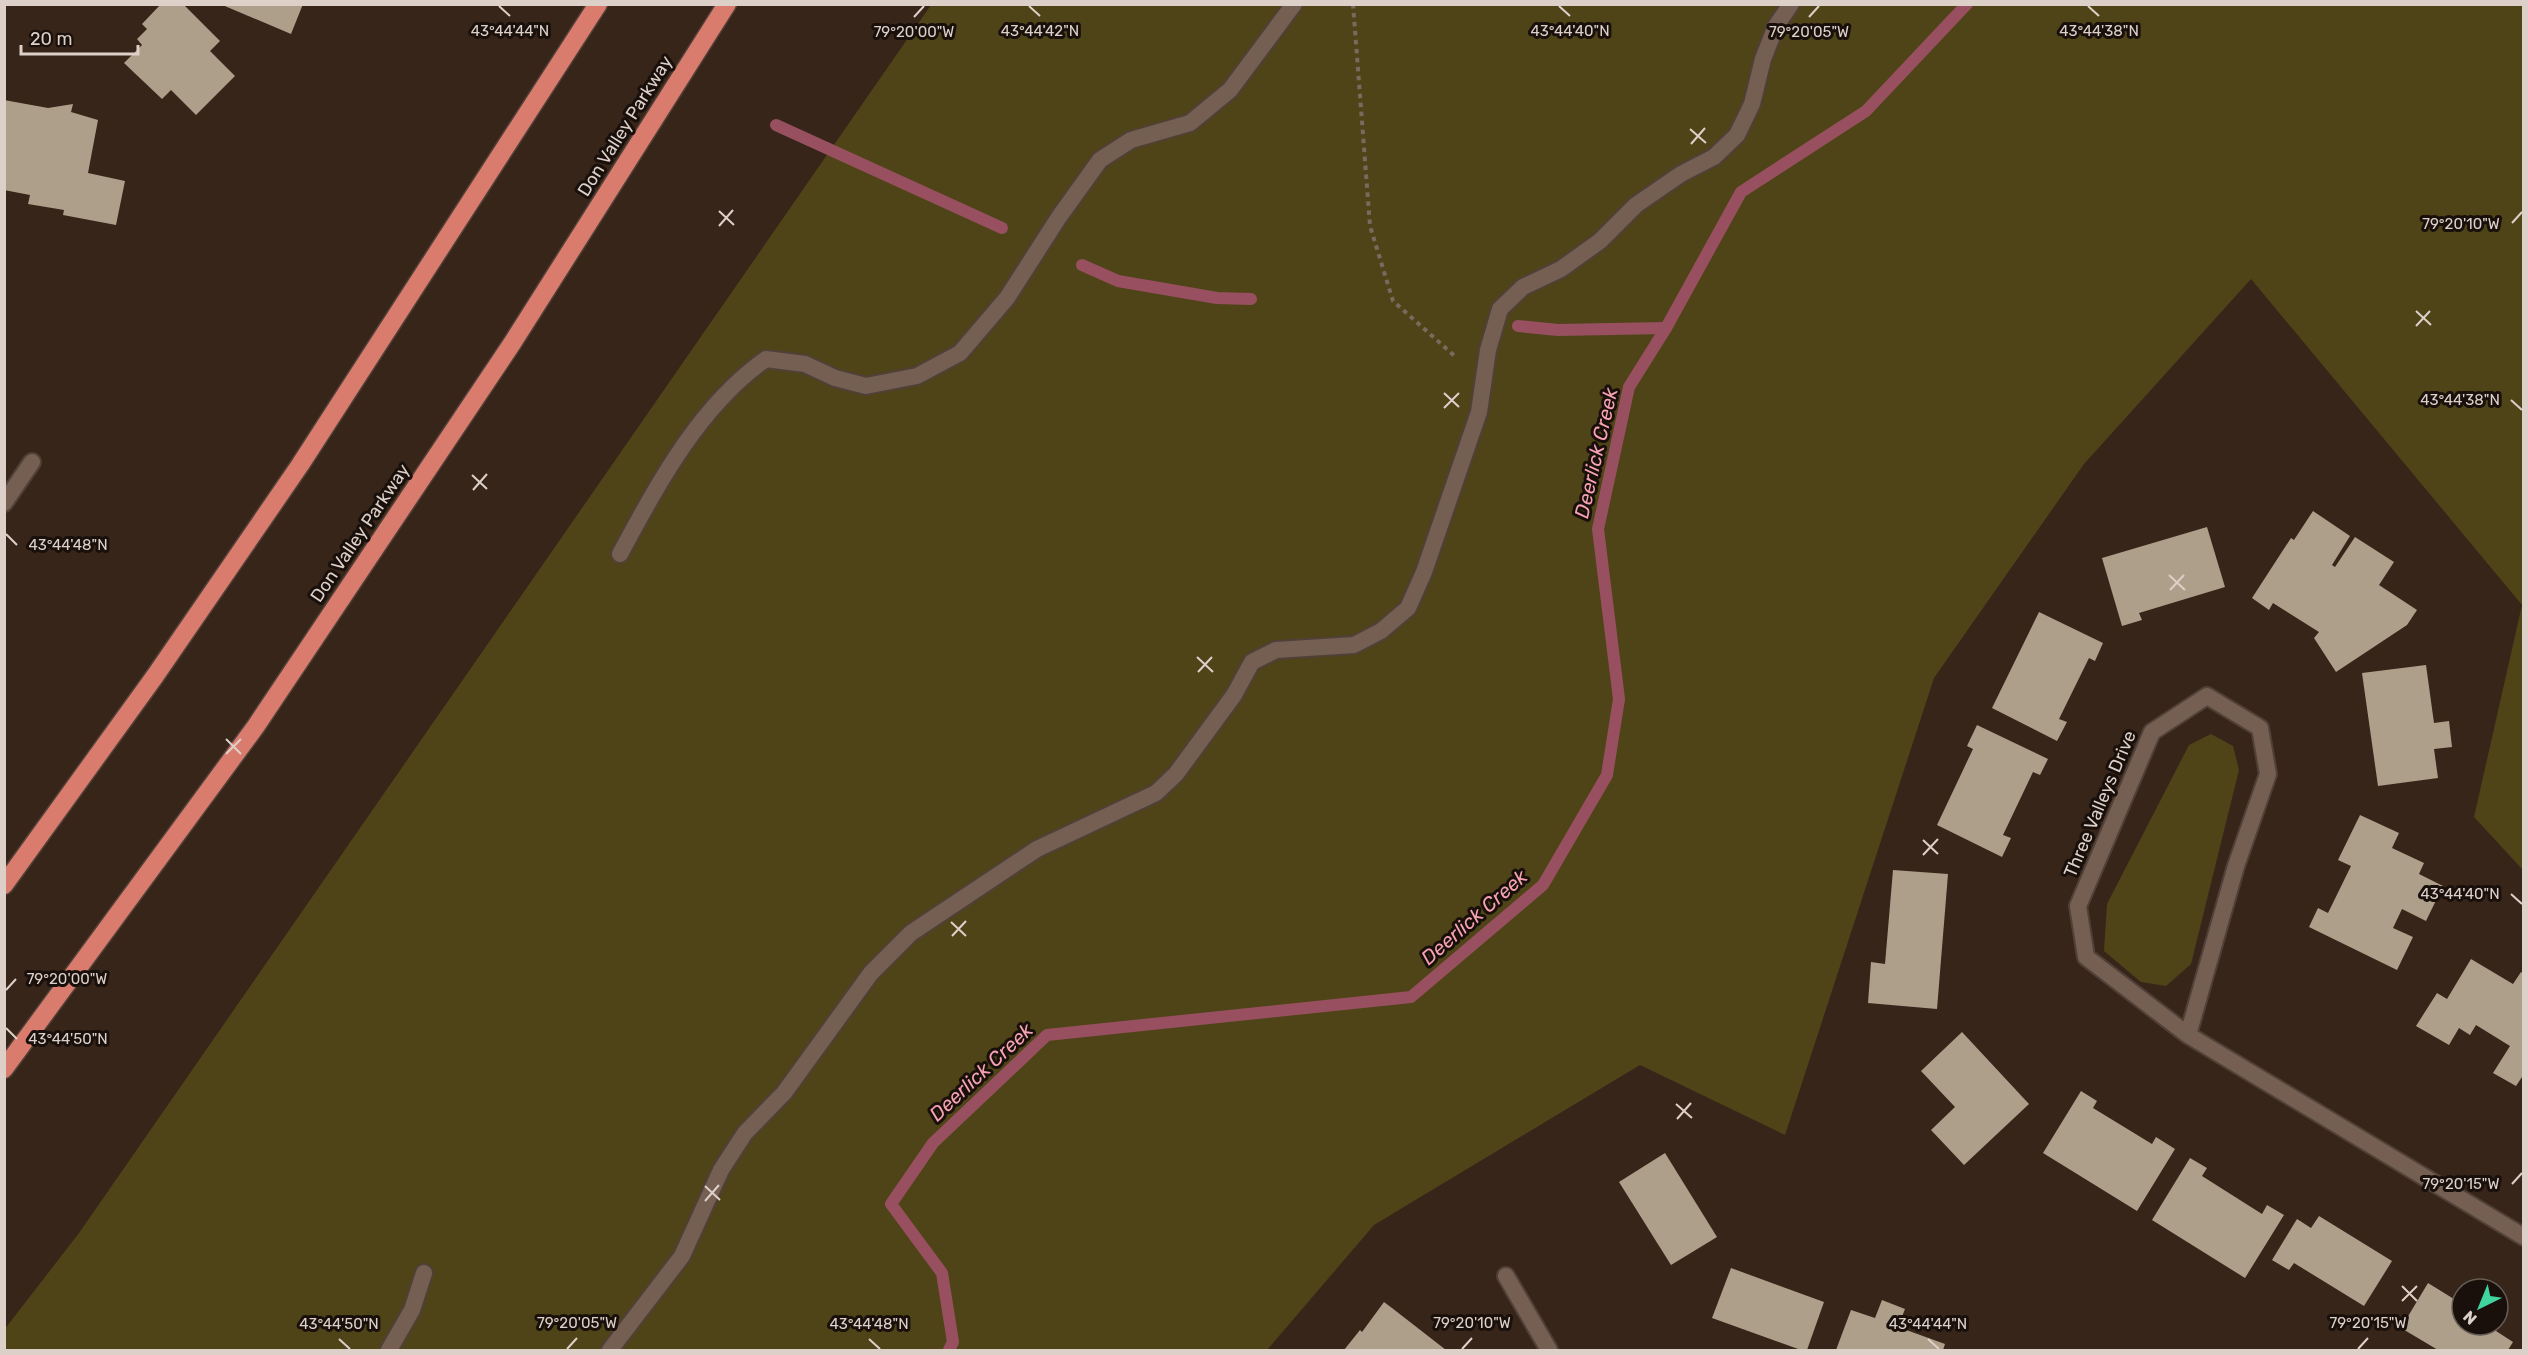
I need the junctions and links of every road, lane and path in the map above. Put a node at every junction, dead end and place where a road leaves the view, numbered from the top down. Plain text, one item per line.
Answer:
1 (598, 4) edge
2 (728, 4) edge
3 (1294, 4) edge
4 (1353, 4) edge
5 (1791, 4) edge
6 (1482, 381) junction
7 (32, 462) dead end
8 (4, 503) edge
9 (620, 554) dead end
10 (4, 885) edge
11 (2188, 1035) junction
12 (4, 1069) edge
13 (2523, 1237) edge
14 (424, 1273) dead end
15 (1506, 1276) dead end
16 (389, 1350) edge
17 (610, 1350) edge
18 (1549, 1350) edge

1 - 10 highway
2 - 12 highway, Don Valley Parkway
3 - 9 street
4 - 6 path
5 - 6 street
6 - 17 street
7 - 8 street
11 - 11 street, Three Valleys Drive
11 - 13 street, Three Valleys Drive
14 - 16 street
15 - 18 street

